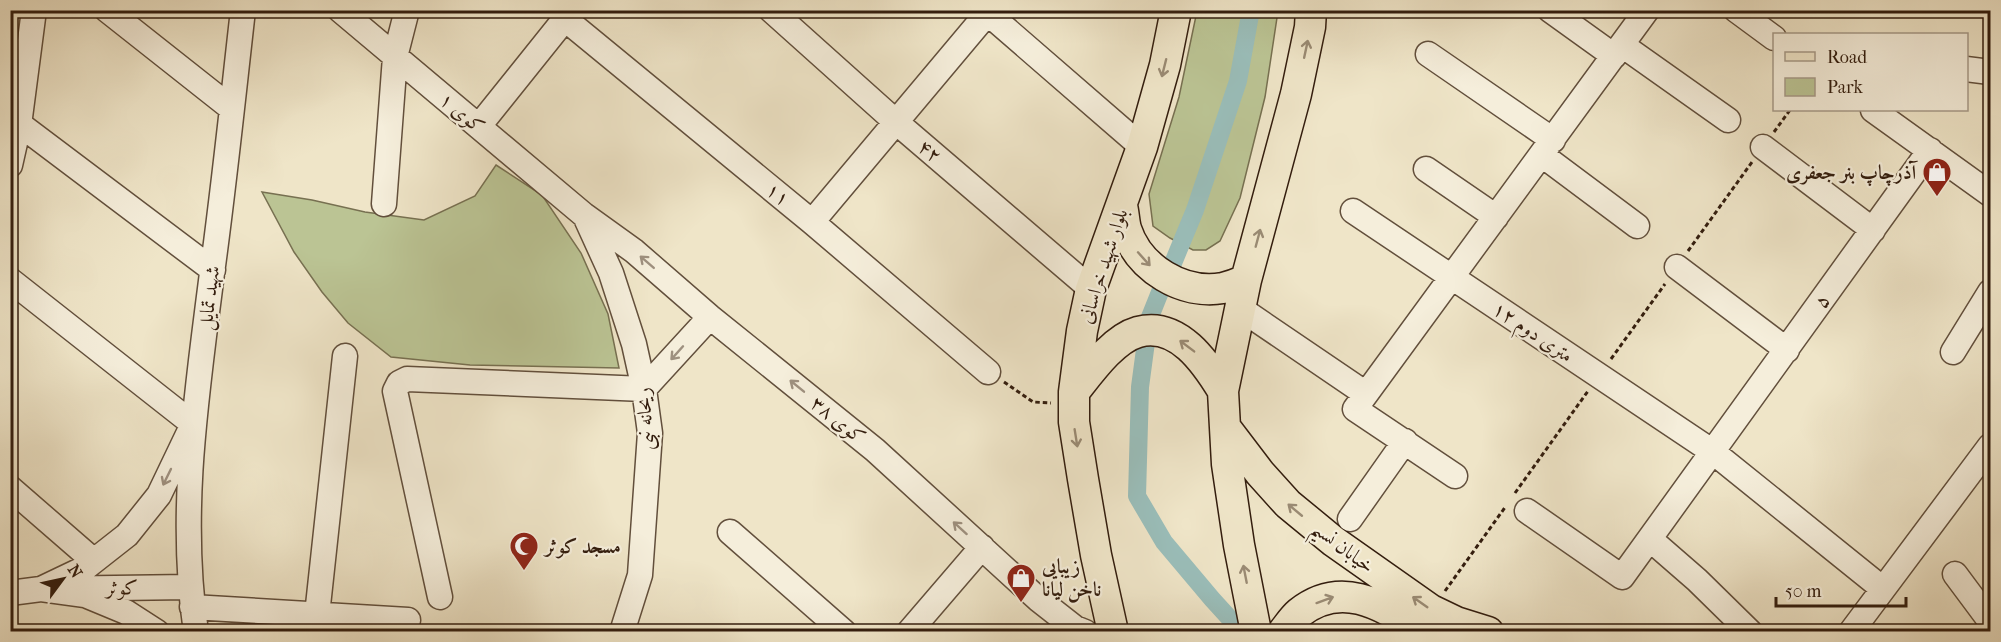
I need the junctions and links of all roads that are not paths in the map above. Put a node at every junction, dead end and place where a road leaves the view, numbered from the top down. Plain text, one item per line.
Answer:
1 (34, 10) edge
2 (107, 10) edge
3 (243, 10) edge
4 (340, 10) edge
5 (407, 10) edge
6 (771, 10) edge
7 (1176, 10) edge
8 (1311, 10) edge
9 (1550, 10) edge
10 (1647, 10) edge
11 (987, 11) edge
12 (1747, 14) edge
13 (569, 15) edge
14 (1773, 37) edge
15 (1618, 51) junction
16 (1428, 54) dead end
17 (395, 57) junction
18 (1968, 69) edge
19 (1990, 72) edge
20 (231, 108) junction
21 (1874, 111) edge
22 (1728, 120) dead end
23 (15, 121) edge
24 (896, 122) junction
25 (479, 126) junction
26 (1142, 147) junction
27 (1547, 147) junction
28 (1763, 147) road end
29 (1930, 150) junction
30 (10, 165) edge
31 (1426, 169) dead end
32 (1990, 194) edge
33 (384, 204) dead end
34 (1122, 206) junction
35 (1353, 211) dead end
36 (584, 214) junction
37 (1496, 217) junction
38 (812, 222) junction
39 (1637, 226) dead end
40 (1873, 230) junction
41 (1677, 267) road end
42 (213, 270) junction
43 (1452, 277) junction
44 (10, 280) edge
45 (1246, 280) junction
46 (1092, 289) junction
47 (1990, 292) edge
48 (1241, 309) junction
49 (710, 316) junction
50 (1787, 350) junction
51 (1953, 352) dead end
52 (345, 356) dead end
53 (988, 372) road end
54 (644, 389) junction
55 (1223, 391) junction
56 (1366, 394) junction
57 (1074, 398) junction
58 (193, 424) junction
59 (1225, 427) junction
60 (1405, 441) junction
61 (1990, 446) edge
62 (1713, 452) junction
63 (1455, 476) dead end
64 (10, 488) edge
65 (1527, 511) dead end
66 (1350, 519) dead end
67 (730, 532) dead end
68 (1651, 540) junction
69 (982, 547) junction
70 (94, 561) junction
71 (1956, 574) dead end
72 (41, 589) junction
73 (1883, 589) junction
74 (10, 593) edge
75 (191, 597) junction
76 (440, 597) dead end
77 (317, 615) junction
78 (408, 620) dead end
79 (1990, 621) edge
80 (157, 632) edge
81 (196, 632) edge
82 (622, 632) edge
83 (844, 632) edge
84 (909, 632) edge
85 (1085, 632) edge
86 (1113, 632) edge
87 (1256, 632) edge
88 (1284, 632) edge
89 (1425, 632) edge
90 (1488, 632) edge
91 (1749, 632) edge
92 (1851, 632) edge

1 - 23 street
2 - 20 street
3 - 20 street, شهید تمایل
4 - 17 street, کوی ۱
5 - 17 street
6 - 24 street, ۴۲
7 -> 26 main road, بلوار شهید خراسانی
45 -> 8 main road
9 - 15 street
10 - 15 street
11 - 24 street
11 - 26 street
12 - 14 street
13 - 25 street
13 - 38 street, ۱۱
15 - 22 street
15 - 27 street
16 - 27 street
17 - 25 street, کوی ۱
17 - 33 street
18 - 19 street
20 - 42 street, شهید تمایل
21 - 29 street
23 - 30 street
23 - 42 street
24 - 38 street
24 - 46 street, ۴۲
25 - 36 street, کوی ۱
26 - 34 main road, بلوار شهید خراسانی
27 - 37 street
27 - 39 street
28 - 40 street
29 - 32 street
29 - 40 street, ۵
31 - 37 street
34 -> 45 main road
34 - 46 main road, بلوار شهید خراسانی
35 - 43 street, ۱۲ متری دوم
49 -> 36 street, کوی ۳۸
36 - 54 street, ریحانه نبی
37 - 43 street
38 - 53 street, ۱۱
40 - 50 street, ۵
41 - 50 street
42 - 58 street, شهید تمایل
43 - 56 street
43 - 62 street, ۱۲ متری دوم
44 - 58 street
45 - 48 main road
46 - 57 main road, بلوار شهید خراسانی
47 - 51 street
48 - 55 main road
48 - 56 street
49 -> 54 street
69 -> 49 street, کوی ۳۸
50 - 62 street, ۵
52 - 77 street
54 - 76 street
54 - 82 street, ریحانه نبی
55 -> 57 main road
55 - 59 main road
56 - 60 street
57 -> 86 main road, بلوار شهید خراسانی
58 -> 70 street
58 - 75 street, شهید تمایل
87 -> 59 main road
90 -> 59 main road, خیابان نسیم
60 - 63 street
60 - 66 street
61 - 73 street
62 - 68 street, ۵
62 - 73 street, ۱۲ متری دوم
64 - 70 street
65 - 68 street, ۵
67 - 83 street
68 - 91 street
69 - 84 street
69 - 85 street, کوی ۳۸
70 - 72 street
71 - 79 street
72 - 74 street, کوثر
72 - 75 street, کوثر
72 - 80 street
73 - 92 street
75 - 77 street, کوثر
75 - 81 street
77 - 78 street, کوثر
88 -> 89 main road, خیابان نسیم

